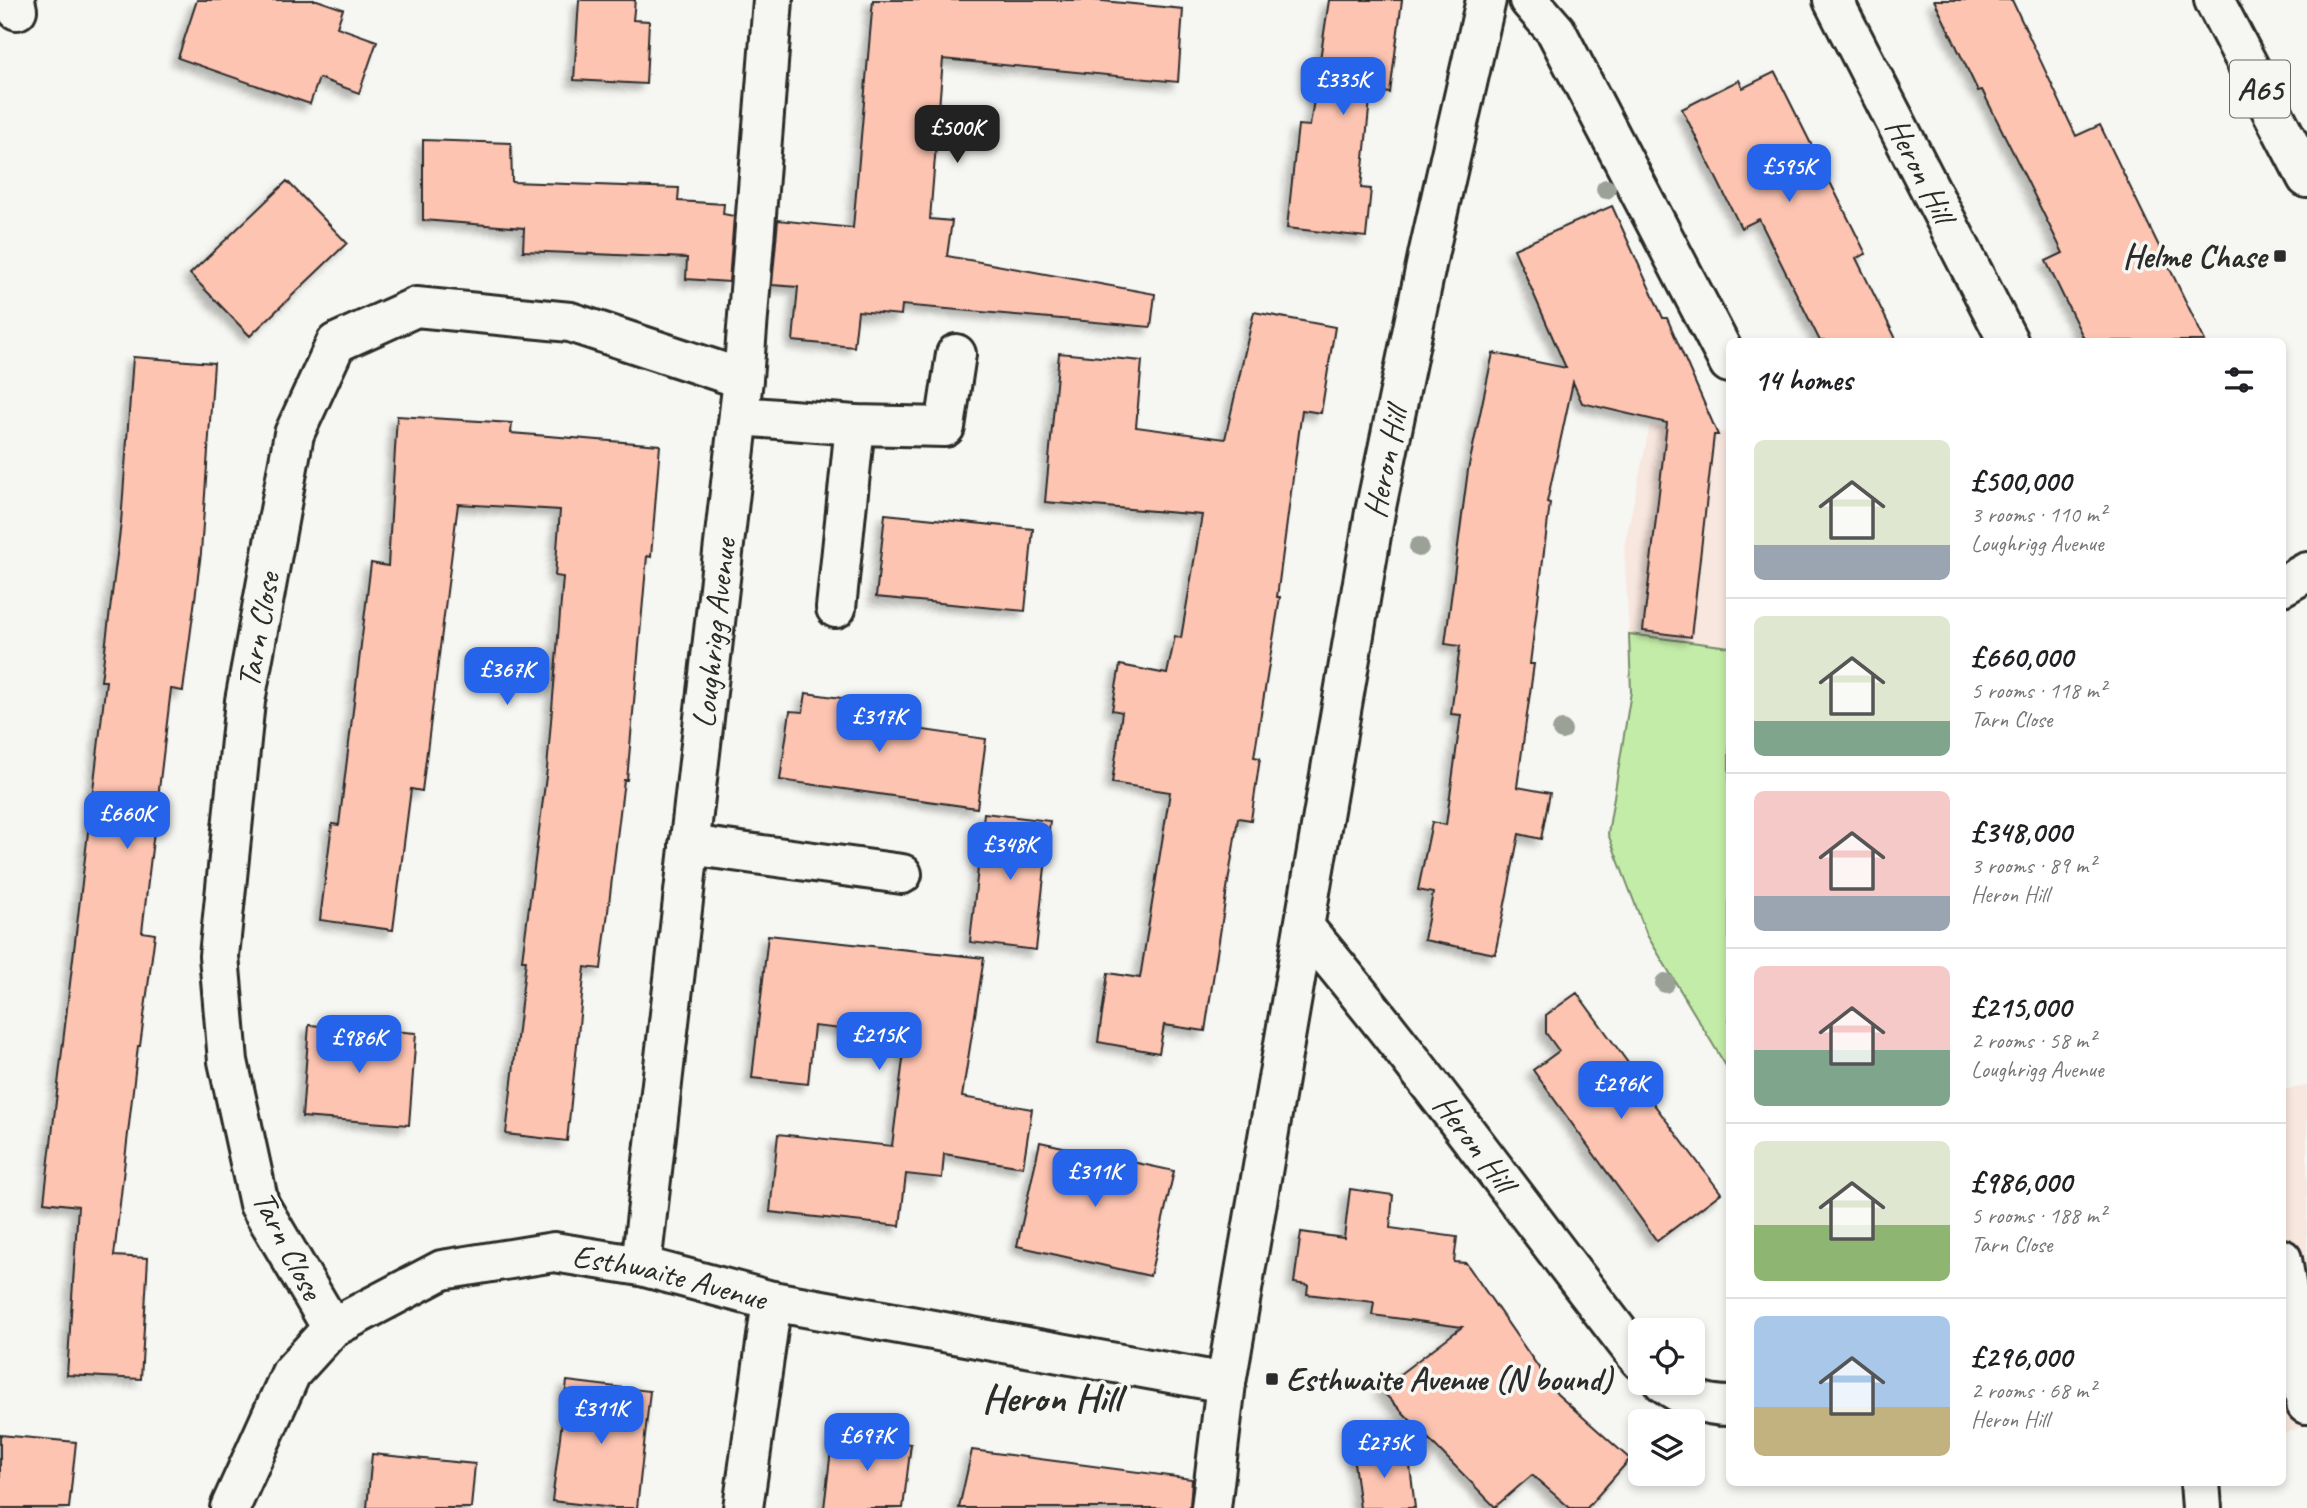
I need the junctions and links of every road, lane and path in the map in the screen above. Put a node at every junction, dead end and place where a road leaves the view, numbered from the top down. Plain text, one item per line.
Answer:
1 (773, 0) edge
2 (1486, 0) edge
3 (1529, 0) edge
4 (1833, 0) edge
5 (2214, 0) edge
6 (2307, 178) edge
7 (2005, 338) edge
8 (956, 354) dead end
9 (1726, 357) edge
10 (741, 398) junction
11 (855, 425) junction
12 (2307, 572) edge
13 (2286, 584) edge
14 (836, 608) dead end
15 (690, 845) junction
16 (902, 874) dead end
17 (1304, 927) junction
18 (641, 1266) junction
19 (2286, 1283) edge
20 (772, 1301) junction
21 (332, 1328) junction
22 (1628, 1345) edge
23 (1226, 1383) junction
24 (1681, 1395) edge
25 (2306, 1404) edge
26 (1726, 1406) edge
27 (2200, 1486) edge
28 (230, 1508) edge
29 (743, 1508) edge
30 (1211, 1508) edge
31 (2202, 1508) edge

1 - 10 street, Loughrigg Avenue
2 - 17 street, Heron Hill
3 - 9 street
4 - 7 street, Heron Hill
5 - 6 street, A65
8 - 11 street, Tarn Close
10 - 11 street, Tarn Close
10 - 15 street, Loughrigg Avenue
10 - 21 street, Tarn Close
11 - 14 street
12 - 13 street
15 - 16 street
15 - 18 street, Loughrigg Avenue
17 - 22 street, Heron Hill
17 - 23 street, Heron Hill
18 - 20 street, Esthwaite Avenue
18 - 21 street, Esthwaite Avenue
19 - 25 street
20 - 23 street, Esthwaite Avenue
20 - 29 street
21 - 28 street, Esthwaite Avenue
23 - 30 street, Heron Hill
24 - 26 street
27 - 31 street

